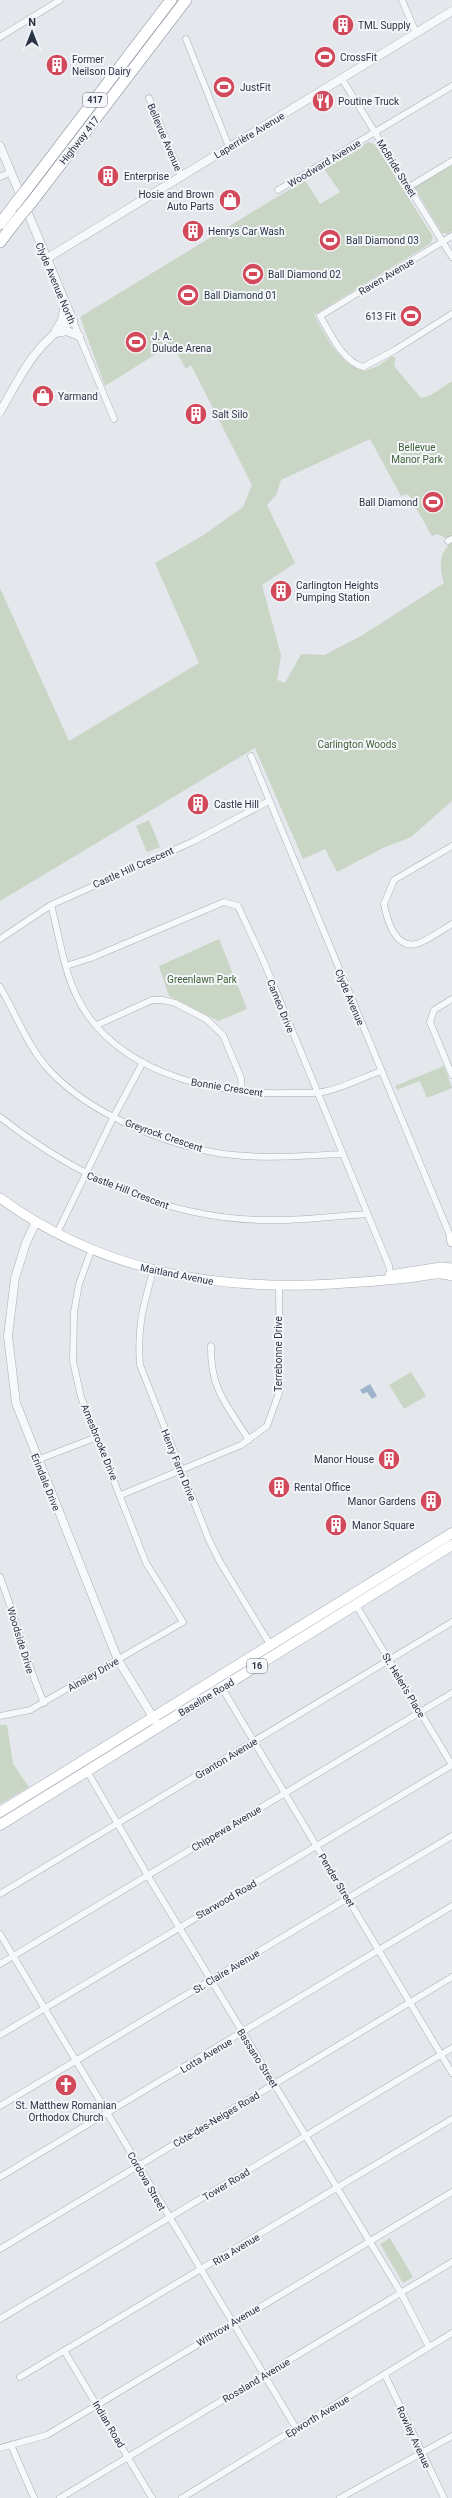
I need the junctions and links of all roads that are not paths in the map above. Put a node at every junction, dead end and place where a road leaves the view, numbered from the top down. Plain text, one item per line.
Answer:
1 (60, 0) edge
2 (171, 0) edge
3 (186, 0) edge
4 (402, 0) edge
5 (452, 11) edge
6 (416, 33) junction
7 (0, 37) edge
8 (186, 40) dead end
9 (342, 79) junction
10 (452, 86) edge
11 (149, 98) dead end
12 (375, 132) junction
13 (0, 146) edge
14 (229, 147) junction
15 (452, 161) edge
16 (11, 172) junction
17 (0, 177) edge
18 (182, 177) junction
19 (409, 187) junction
20 (278, 190) dead end
21 (0, 224) edge
22 (452, 236) edge
23 (0, 242) edge
24 (442, 242) junction
25 (452, 257) edge
26 (46, 259) junction
27 (65, 302) junction
28 (452, 314) edge
29 (73, 321) junction
30 (53, 334) junction
31 (79, 336) junction
32 (0, 412) edge
33 (114, 419) dead end
34 (251, 756) dead end
35 (269, 801) junction
36 (452, 846) edge
37 (51, 905) junction
38 (452, 924) edge
39 (0, 938) edge
40 (66, 966) junction
41 (0, 987) edge
42 (452, 999) edge
43 (97, 1025) junction
44 (143, 1062) junction
45 (381, 1071) junction
46 (452, 1073) edge
47 (242, 1091) junction
48 (316, 1093) junction
49 (114, 1116) junction
50 (0, 1118) edge
51 (342, 1154) junction
52 (86, 1175) junction
53 (0, 1198) edge
54 (367, 1214) junction
55 (35, 1224) junction
56 (57, 1233) junction
57 (452, 1240) edge
58 (91, 1251) junction
59 (452, 1259) edge
60 (441, 1266) junction
61 (452, 1268) edge
62 (153, 1271) junction
63 (452, 1276) edge
64 (391, 1277) junction
65 (279, 1286) junction
66 (4, 1336) edge
67 (212, 1346) dead end
68 (97, 1437) junction
69 (249, 1440) junction
70 (37, 1460) junction
71 (181, 1470) junction
72 (121, 1495) junction
73 (452, 1533) edge
74 (452, 1545) edge
75 (400, 1572) junction
76 (0, 1577) edge
77 (356, 1605) junction
78 (183, 1622) joint
79 (452, 1622) edge
80 (271, 1646) junction
81 (118, 1660) junction
82 (389, 1660) junction
83 (222, 1688) junction
84 (452, 1693) edge
85 (44, 1703) junction
86 (421, 1712) junction
87 (0, 1716) edge
88 (156, 1722) junction
89 (253, 1742) junction
90 (452, 1765) edge
91 (87, 1770) junction
92 (284, 1793) junction
93 (0, 1812) edge
94 (118, 1822) junction
95 (0, 1825) edge
96 (452, 1836) edge
97 (316, 1846) junction
98 (148, 1876) junction
99 (0, 1894) edge
100 (348, 1898) junction
101 (452, 1906) edge
102 (180, 1927) junction
103 (0, 1934) edge
104 (379, 1950) junction
105 (14, 1956) junction
106 (0, 1964) edge
107 (452, 1977) edge
108 (211, 1979) junction
109 (411, 2002) junction
110 (45, 2008) junction
111 (243, 2033) junction
112 (0, 2035) edge
113 (452, 2048) edge
114 (441, 2055) junction
115 (75, 2062) junction
116 (452, 2073) edge
117 (275, 2084) junction
118 (0, 2106) edge
119 (108, 2115) junction
120 (452, 2119) edge
121 (306, 2136) junction
122 (138, 2166) junction
123 (0, 2177) edge
124 (337, 2189) junction
125 (452, 2192) edge
126 (169, 2219) junction
127 (369, 2242) junction
128 (0, 2249) edge
129 (452, 2262) edge
130 (201, 2270) junction
131 (401, 2293) junction
132 (0, 2319) edge
133 (233, 2322) junction
134 (452, 2333) edge
135 (428, 2346) junction
136 (65, 2352) junction
137 (264, 2375) junction
138 (385, 2375) junction
139 (20, 2377) dead end
140 (96, 2404) junction
141 (296, 2428) junction
142 (452, 2436) edge
143 (12, 2445) junction
144 (0, 2448) edge
145 (422, 2454) junction
146 (128, 2457) junction
147 (34, 2498) edge
148 (60, 2498) edge
149 (152, 2498) edge
150 (182, 2498) edge
151 (340, 2498) edge
152 (444, 2498) edge

1 - 7 street
2 - 21 highway, 417, bridge
3 - 23 highway, Highway 417 / 417, bridge
4 - 6 street
5 - 6 street, Laperrière Avenue
6 - 9 street, Laperrière Avenue
8 - 14 street
9 - 12 street, McBride Street
9 - 14 street, Laperrière Avenue
10 - 12 street, Woodward Avenue
11 - 18 street, Bellevue Avenue
12 - 19 street, McBride Street
12 - 20 street, Woodward Avenue
13 - 16 street, Clyde Avenue North
14 - 18 street, Laperrière Avenue
15 - 19 street
16 - 17 street
16 - 26 street, Clyde Avenue North
18 - 26 street, Laperrière Avenue
19 - 24 street, McBride Street
22 - 24 street, Raven Avenue
24 - 25 street, McBride Street
24 - 28 street, Raven Avenue
26 - 27 street, Clyde Avenue North
27 - 29 street, Clyde Avenue North
27 - 30 street
29 - 30 street
29 - 31 street, Clyde Avenue North
30 - 31 street
30 - 32 street
31 - 33 street, Clyde Avenue North
34 - 35 street, Clyde Avenue
35 - 37 street, Castle Hill Crescent
35 - 45 street, Clyde Avenue
36 - 38 street
37 - 39 street, Castle Hill Crescent
37 - 40 street, Bonnie Crescent
40 - 43 street, Bonnie Crescent
40 - 48 street, Cameo Drive
41 - 49 street, Greyrock Crescent
42 - 46 street
43 - 44 street, Bonnie Crescent
43 - 47 street
44 - 47 street, Bonnie Crescent
44 - 49 street
45 - 48 street, Bonnie Crescent
45 - 57 street, Clyde Avenue
47 - 48 street, Bonnie Crescent
48 - 51 street, Cameo Drive
49 - 51 street, Greyrock Crescent
49 - 52 street
50 - 52 street, Castle Hill Crescent
51 - 54 street, Cameo Drive
52 - 54 street, Castle Hill Crescent
52 - 56 street
53 - 55 main road, Maitland Avenue
54 - 64 street, Cameo Drive
55 - 56 main road, Maitland Avenue
55 - 66 street, Erindale Drive
56 - 58 main road, Maitland Avenue
58 - 62 main road, Maitland Avenue
58 - 68 street, Amesbrooke Drive
59 - 60 main road
60 - 61 main road, Maitland Avenue
60 - 64 main road, Maitland Avenue
62 - 65 main road, Maitland Avenue
62 - 71 street, Henry Farm Drive
63 - 64 main road, Maitland Avenue
64 - 65 main road, Maitland Avenue
65 - 69 street, Terrebonne Drive
66 - 70 street, Erindale Drive
67 - 69 street
68 - 70 street
68 - 72 street, Amesbrooke Drive
69 - 71 street, Terrebonne Drive
70 - 81 street, Erindale Drive
71 - 72 street, Terrebonne Drive
71 - 80 street, Henry Farm Drive
72 - 78 street, Amesbrooke Drive
73 - 75 main road, Baseline Road / 16
74 - 75 main road, Baseline Road / 16
75 - 77 main road, Baseline Road / 16
75 - 80 main road, Baseline Road / 16
76 - 85 street, Woodside Drive
77 - 82 street, St. Helen's Place
77 - 83 main road, Baseline Road / 16
78 - 81 street, Ainsley Drive
79 - 82 street, Granton Avenue
80 - 88 main road, Baseline Road / 16
81 - 85 street, Ainsley Drive
81 - 88 street, Erindale Drive
82 - 86 street, St. Helen's Place
82 - 89 street, Granton Avenue
83 - 88 main road, Baseline Road / 16
83 - 89 street, Pender Street
84 - 86 street, Chippewa Avenue
85 - 87 street, Ainsley Drive
86 - 90 street, St. Helen's Place
86 - 92 street, Chippewa Avenue
88 - 91 main road, Baseline Road / 16
88 - 93 main road, Baseline Road / 16
89 - 92 street, Pender Street
89 - 94 street, Granton Avenue
90 - 97 street, Starwood Road
91 - 94 street, Bassano Street
91 - 95 main road, Baseline Road / 16
92 - 97 street, Pender Street
92 - 98 street, Chippewa Avenue
94 - 98 street, Bassano Street
94 - 99 street, Granton Avenue
96 - 100 street, St. Claire Avenue
97 - 100 street, Pender Street
97 - 102 street, Starwood Road
98 - 102 street, Bassano Street
98 - 105 street, Chippewa Avenue
100 - 104 street, Pender Street
100 - 108 street, St. Claire Avenue
101 - 104 street, Lotta Avenue
102 - 108 street, Bassano Street
102 - 110 street, Starwood Road
103 - 105 street, Cordova Street
104 - 109 street, Pender Street
104 - 111 street, Lotta Avenue
105 - 106 street, Chippewa Avenue
105 - 110 street, Cordova Street
107 - 109 street, Côte-des-Neiges Road
108 - 111 street, Bassano Street
108 - 115 street, St. Claire Avenue
109 - 114 street, Pender Street
109 - 117 street, Côte-des-Neiges Road
110 - 112 street, Starwood Road
110 - 115 street, Cordova Street
111 - 117 street, Bassano Street
111 - 119 street, Lotta Avenue
113 - 114 street, Tower Road
114 - 116 street, Pender Street
114 - 121 street, Tower Road
115 - 118 street, St. Claire Avenue
115 - 119 street, Cordova Street
117 - 121 street, Bassano Street
117 - 122 street, Côte-des-Neiges Road
119 - 122 street, Cordova Street
119 - 123 street, Lotta Avenue
120 - 124 street, Rita Avenue
121 - 124 street, Bassano Street
121 - 126 street, Tower Road
122 - 126 street, Cordova Street
122 - 128 street, Côte-des-Neiges Road
124 - 127 street, Bassano Street
124 - 130 street, Rita Avenue
125 - 127 street, Withrow Avenue
126 - 130 street, Cordova Street
126 - 132 street, Tower Road
127 - 131 street, Bassano Street
127 - 133 street, Withrow Avenue
129 - 131 street, Rossland Avenue
130 - 133 street, Cordova Street
130 - 136 street, Rita Avenue
131 - 135 street, Bassano Street
131 - 137 street, Rossland Avenue
133 - 137 street, Cordova Street
133 - 140 street, Withrow Avenue
134 - 135 street, Epworth Avenue
135 - 138 street, Epworth Avenue
136 - 139 street, Rita Avenue
136 - 140 street, Indian Road
137 - 141 street, Cordova Street
137 - 146 street, Rossland Avenue
138 - 141 street, Epworth Avenue
138 - 145 street, Rowley Avenue
140 - 143 street, Withrow Avenue
140 - 146 street, Indian Road
141 - 150 street, Epworth Avenue
142 - 145 street
143 - 144 street, Withrow Avenue
143 - 147 street
145 - 151 street
145 - 152 street, Rowley Avenue
146 - 148 street, Rossland Avenue
146 - 149 street, Indian Road

